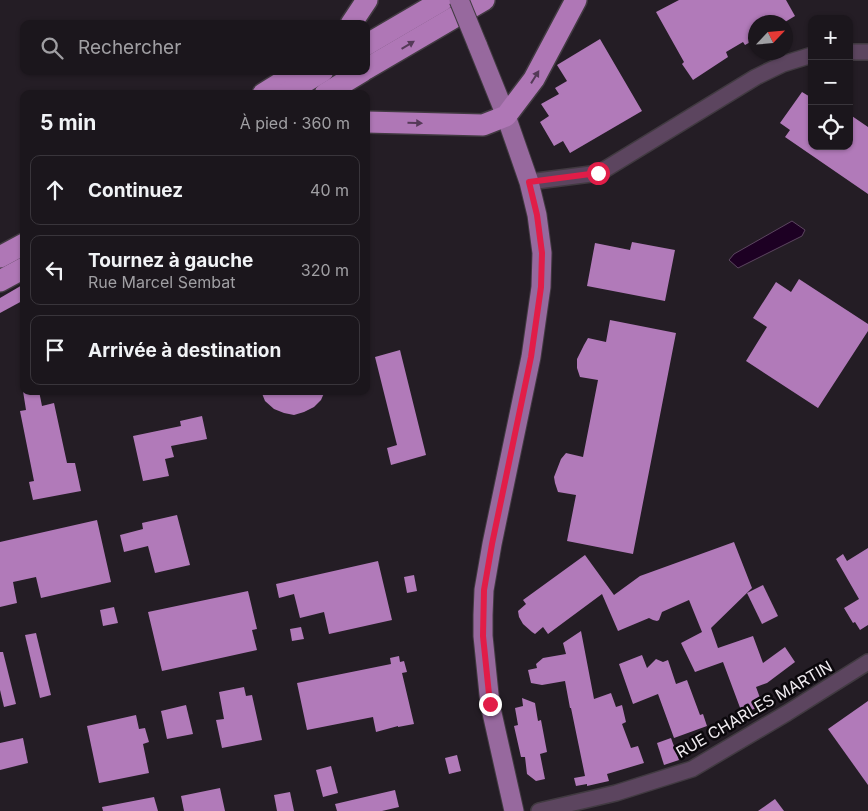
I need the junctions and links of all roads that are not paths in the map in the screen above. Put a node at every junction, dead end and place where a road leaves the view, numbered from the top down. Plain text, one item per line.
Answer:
1 (367, 0) edge
2 (443, 0) edge
3 (459, 0) edge
4 (484, 0) edge
5 (576, 0) edge
6 (354, 20) edge
7 (370, 43) edge
8 (853, 52) edge
9 (868, 52) edge
10 (808, 56) edge
11 (370, 67) edge
12 (293, 75) edge
13 (316, 75) edge
14 (357, 75) edge
15 (269, 90) edge
16 (292, 90) edge
17 (332, 90) edge
18 (506, 116) junction
19 (370, 122) edge
20 (529, 182) junction
21 (20, 246) edge
22 (0, 257) edge
23 (20, 270) edge
24 (0, 281) edge
25 (868, 662) edge
26 (514, 811) edge
27 (539, 811) edge

1 - 6 highway
2 - 7 highway
3 - 18 main road, bridge
11 -> 4 highway
18 -> 5 highway
8 - 9 street
10 - 20 street
12 - 15 highway
13 - 16 highway
14 - 17 highway
19 -> 18 highway
18 - 20 main road
20 - 26 main road
21 - 22 highway
23 - 24 highway
25 - 27 street, RUE CHARLES MARTIN

